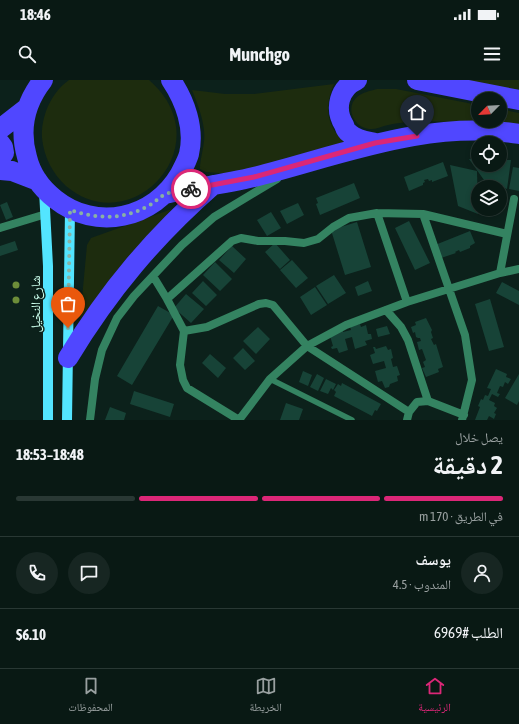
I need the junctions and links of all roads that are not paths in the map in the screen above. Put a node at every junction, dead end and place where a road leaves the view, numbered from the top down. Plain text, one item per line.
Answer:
1 (43, 80) edge
2 (171, 80) edge
3 (357, 80) edge
4 (417, 80) edge
5 (519, 100) edge
6 (27, 108) junction
7 (0, 129) edge
8 (519, 134) edge
9 (0, 143) edge
10 (375, 143) junction
11 (0, 159) edge
12 (306, 162) junction
13 (0, 170) edge
14 (41, 185) junction
15 (213, 185) junction
16 (165, 194) junction
17 (514, 199) dead end
18 (70, 210) junction
19 (377, 213) junction
20 (46, 214) junction
21 (423, 214) junction
22 (0, 228) edge
23 (508, 234) junction
24 (519, 269) edge
25 (500, 273) junction
26 (153, 276) junction
27 (449, 290) junction
28 (167, 299) junction
29 (407, 302) junction
30 (386, 310) junction
31 (184, 331) junction
32 (307, 346) junction
33 (68, 358) junction
34 (270, 379) junction
35 (428, 401) junction
36 (408, 416) edge
37 (463, 418) edge
38 (48, 420) edge
39 (67, 420) edge
40 (90, 420) edge
41 (239, 420) edge
42 (352, 420) edge

1 - 6 highway
2 - 16 highway
3 - 10 highway
4 - 5 highway
6 - 7 highway
6 - 14 highway
8 - 10 highway
9 - 11 highway
10 - 12 highway
12 - 15 highway
12 - 26 street
13 - 14 highway
14 - 18 highway
14 - 20 main road, شارع النخيل
15 - 16 highway
15 - 33 highway
16 - 18 highway
17 - 23 street
18 - 33 main road
19 - 21 street
19 - 28 street
19 - 29 street
20 - 22 street
20 - 38 main road, شارع النخيل
21 - 23 street
21 - 27 street
23 - 25 street
24 - 25 street
25 - 27 street
26 - 28 street
26 - 40 street
27 - 29 street
27 - 37 street
28 - 31 street
29 - 30 street
30 - 32 street
30 - 35 street
31 - 32 street
31 - 41 street
32 - 34 street
32 - 36 street
33 - 39 main road
34 - 41 street
34 - 42 lane
35 - 36 street
35 - 37 street

